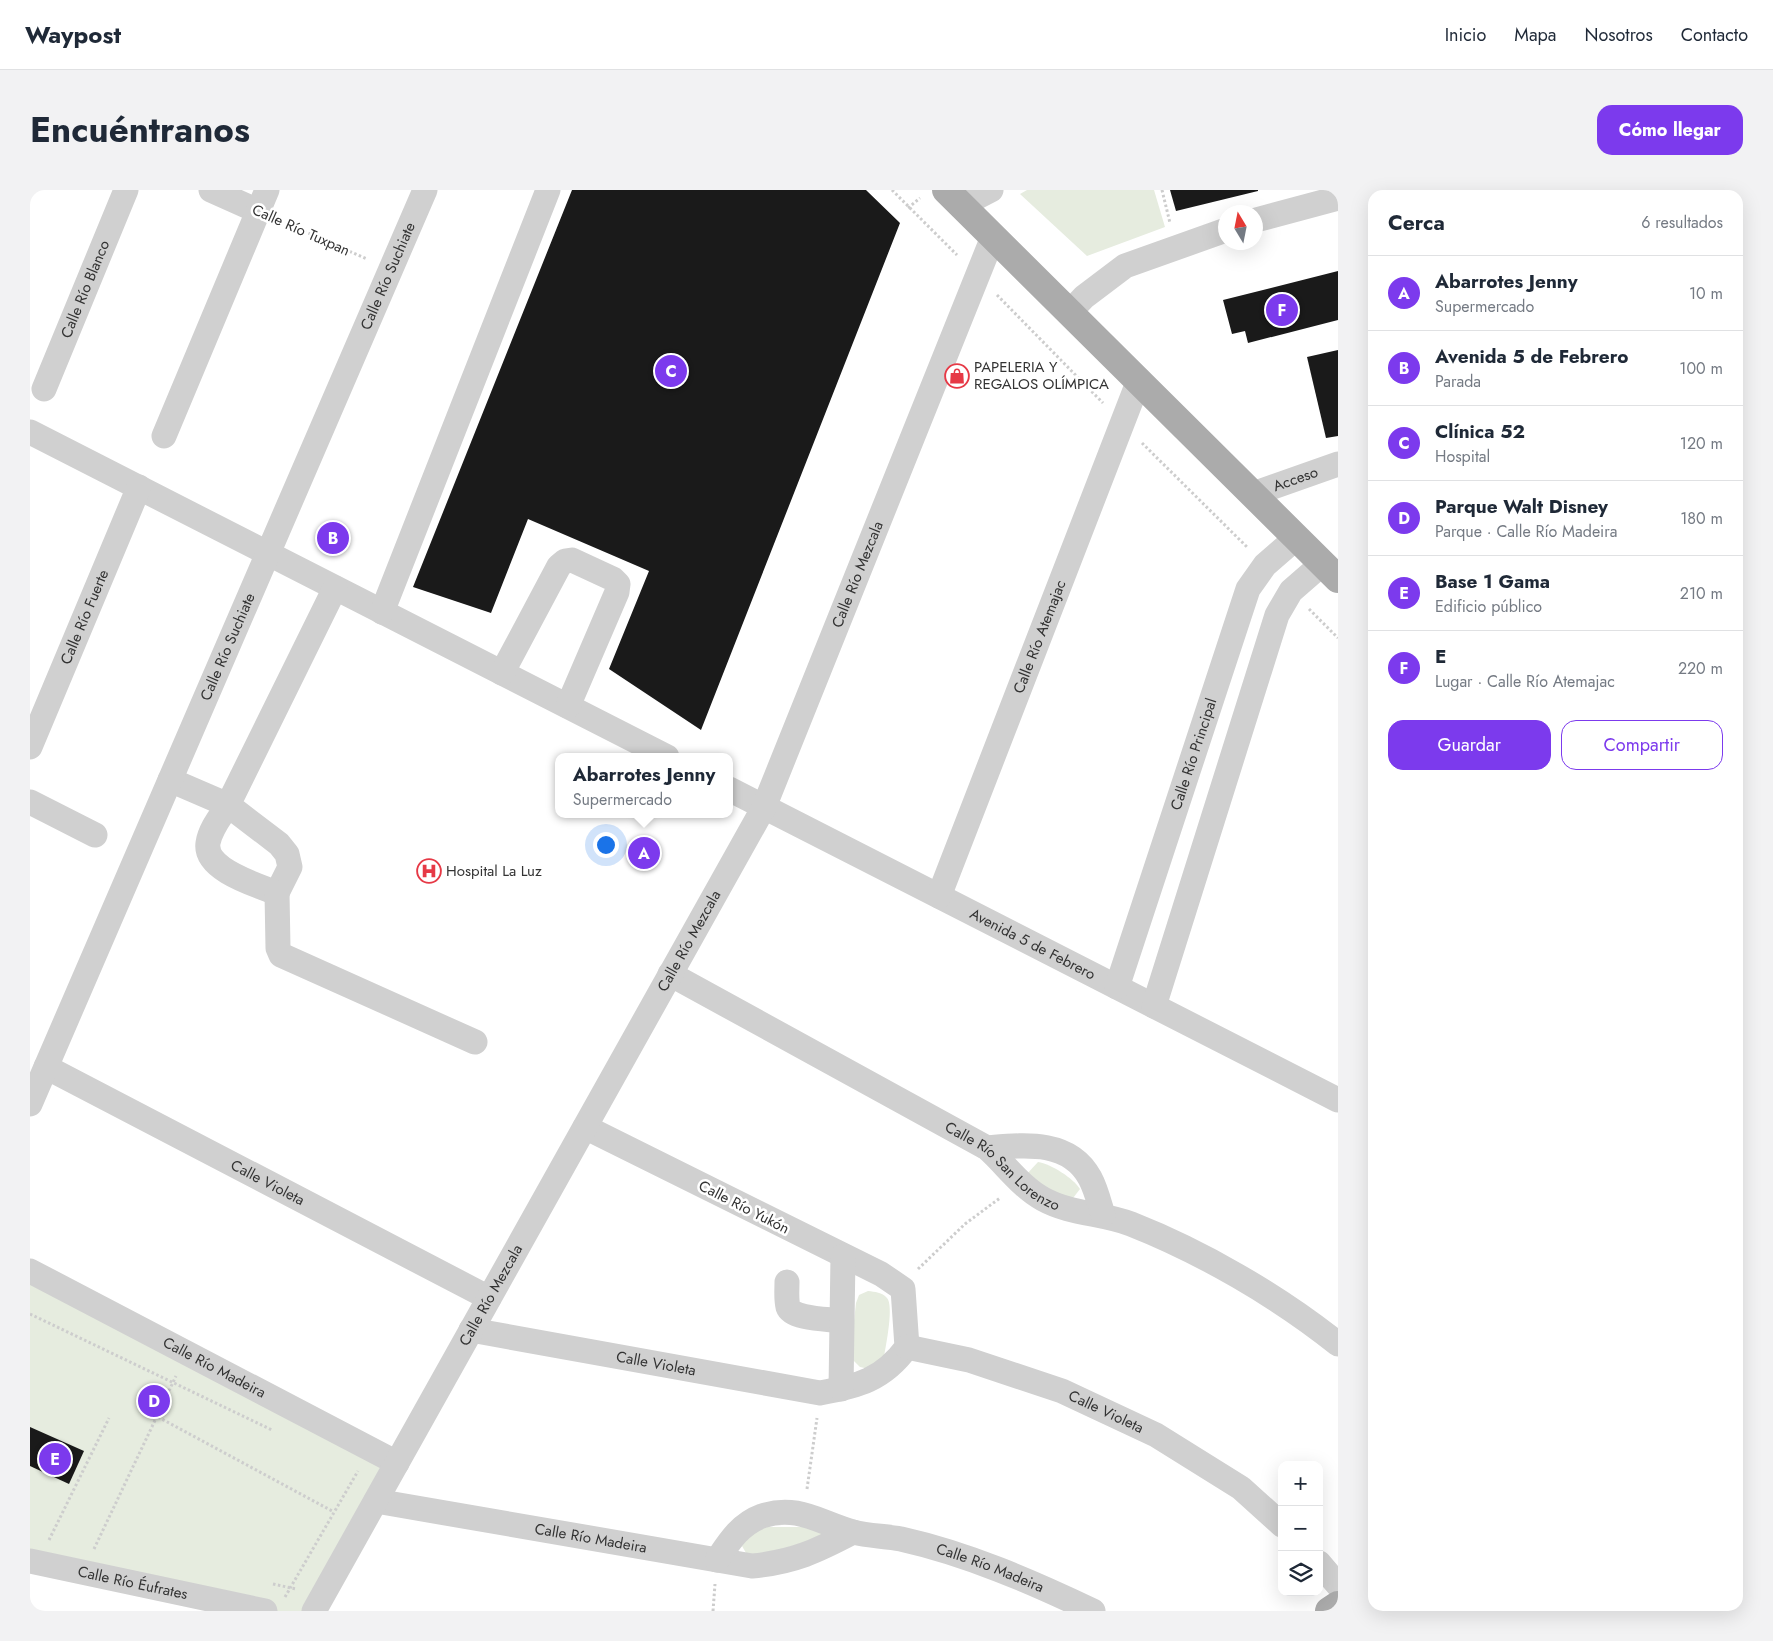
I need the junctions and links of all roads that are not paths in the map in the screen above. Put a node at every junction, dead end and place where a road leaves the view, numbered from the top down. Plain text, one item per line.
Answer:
1 (126, 190) edge
2 (211, 190) edge
3 (425, 190) edge
4 (548, 190) edge
5 (991, 190) edge
6 (943, 197) edge
7 (1338, 198) edge
8 (262, 200) edge
9 (1263, 218) edge
10 (1218, 233) edge
11 (993, 237) junction
12 (1070, 312) junction
13 (1139, 380) junction
14 (44, 389) dead end
15 (30, 432) edge
16 (164, 436) dead end
17 (1338, 464) edge
18 (139, 487) junction
19 (1253, 494) junction
20 (1296, 538) junction
21 (268, 554) junction
22 (1330, 572) edge
23 (336, 588) junction
24 (382, 612) junction
25 (502, 673) junction
26 (568, 706) junction
27 (30, 747) edge
28 (659, 753) edge
29 (170, 780) junction
30 (733, 791) edge
31 (30, 802) edge
32 (228, 804) junction
33 (764, 807) junction
34 (95, 835) dead end
35 (277, 892) junction
36 (939, 896) junction
37 (670, 974) junction
38 (1117, 987) junction
39 (1154, 1006) junction
40 (475, 1042) dead end
41 (46, 1067) junction
42 (1338, 1098) edge
43 (30, 1104) edge
44 (585, 1127) junction
45 (987, 1148) junction
46 (1103, 1214) junction
47 (843, 1256) junction
48 (30, 1270) edge
49 (787, 1282) dead end
50 (489, 1298) junction
51 (841, 1321) junction
52 (472, 1330) junction
53 (1338, 1344) edge
54 (907, 1347) junction
55 (830, 1391) junction
56 (386, 1482) junction
57 (1278, 1521) edge
58 (853, 1532) junction
59 (716, 1560) junction
60 (34, 1562) edge
61 (1323, 1568) edge
62 (1338, 1585) edge
63 (1338, 1605) edge
64 (274, 1607) edge
65 (314, 1611) edge
66 (1093, 1611) edge
67 (1329, 1611) edge

1 - 14 street, Calle Río Blanco
2 - 8 street, Calle Río Tuxpan
3 - 21 street, Calle Río Suchiate
4 - 24 street
5 - 6 street
6 - 11 main road
7 - 9 street
8 - 16 street
10 - 12 street
11 - 12 main road
11 - 33 street, Calle Río Mezcala
12 - 13 main road
13 - 19 main road
13 - 36 street, Calle Río Atemajac
15 - 18 street
17 - 19 street, Acceso
18 - 21 street
18 - 27 street, Calle Río Fuerte
19 - 20 main road
20 - 22 main road
20 - 38 street, Calle Río Principal
21 - 23 street
21 - 29 street, Calle Río Suchiate
22 - 39 street
23 - 24 street
23 - 32 street
24 - 25 street
25 - 26 street
25 - 26 street
26 - 28 street
29 - 32 street
29 - 41 street, Calle Río Suchiate
30 - 33 street, Avenida 5 de Febrero
31 - 34 street
32 - 35 street
32 - 35 street
33 - 36 street, Avenida 5 de Febrero
33 - 37 street, Calle Río Mezcala
35 - 40 street
36 - 38 street, Avenida 5 de Febrero
37 - 44 street, Calle Río Mezcala
37 - 45 street, Calle Río San Lorenzo
38 - 39 street, Avenida 5 de Febrero
39 - 42 street, Avenida 5 de Febrero
41 - 43 street, Calle Río Suchiate
41 - 50 street, Calle Violeta
44 - 47 street, Calle Río Yukón
44 - 50 street, Calle Río Mezcala
45 - 46 street, Calle Río San Lorenzo
45 - 46 street
46 - 53 street, Calle Río San Lorenzo
47 - 51 street
47 - 54 street, Calle Río Yukón
48 - 56 street, Calle Río Madeira
49 - 51 street
50 - 52 street, Calle Río Mezcala
51 - 55 street
52 - 55 street, Calle Violeta
52 - 56 street, Calle Río Mezcala
54 - 55 street
54 - 57 street, Calle Violeta
56 - 59 street, Calle Río Madeira
56 - 65 street, Calle Río Mezcala
58 - 59 street, Calle Río Madeira
58 - 59 street, Calle Río Madeira
58 - 66 street, Calle Río Madeira
60 - 64 street, Calle Río Éufrates
61 - 62 street
63 - 67 main road

